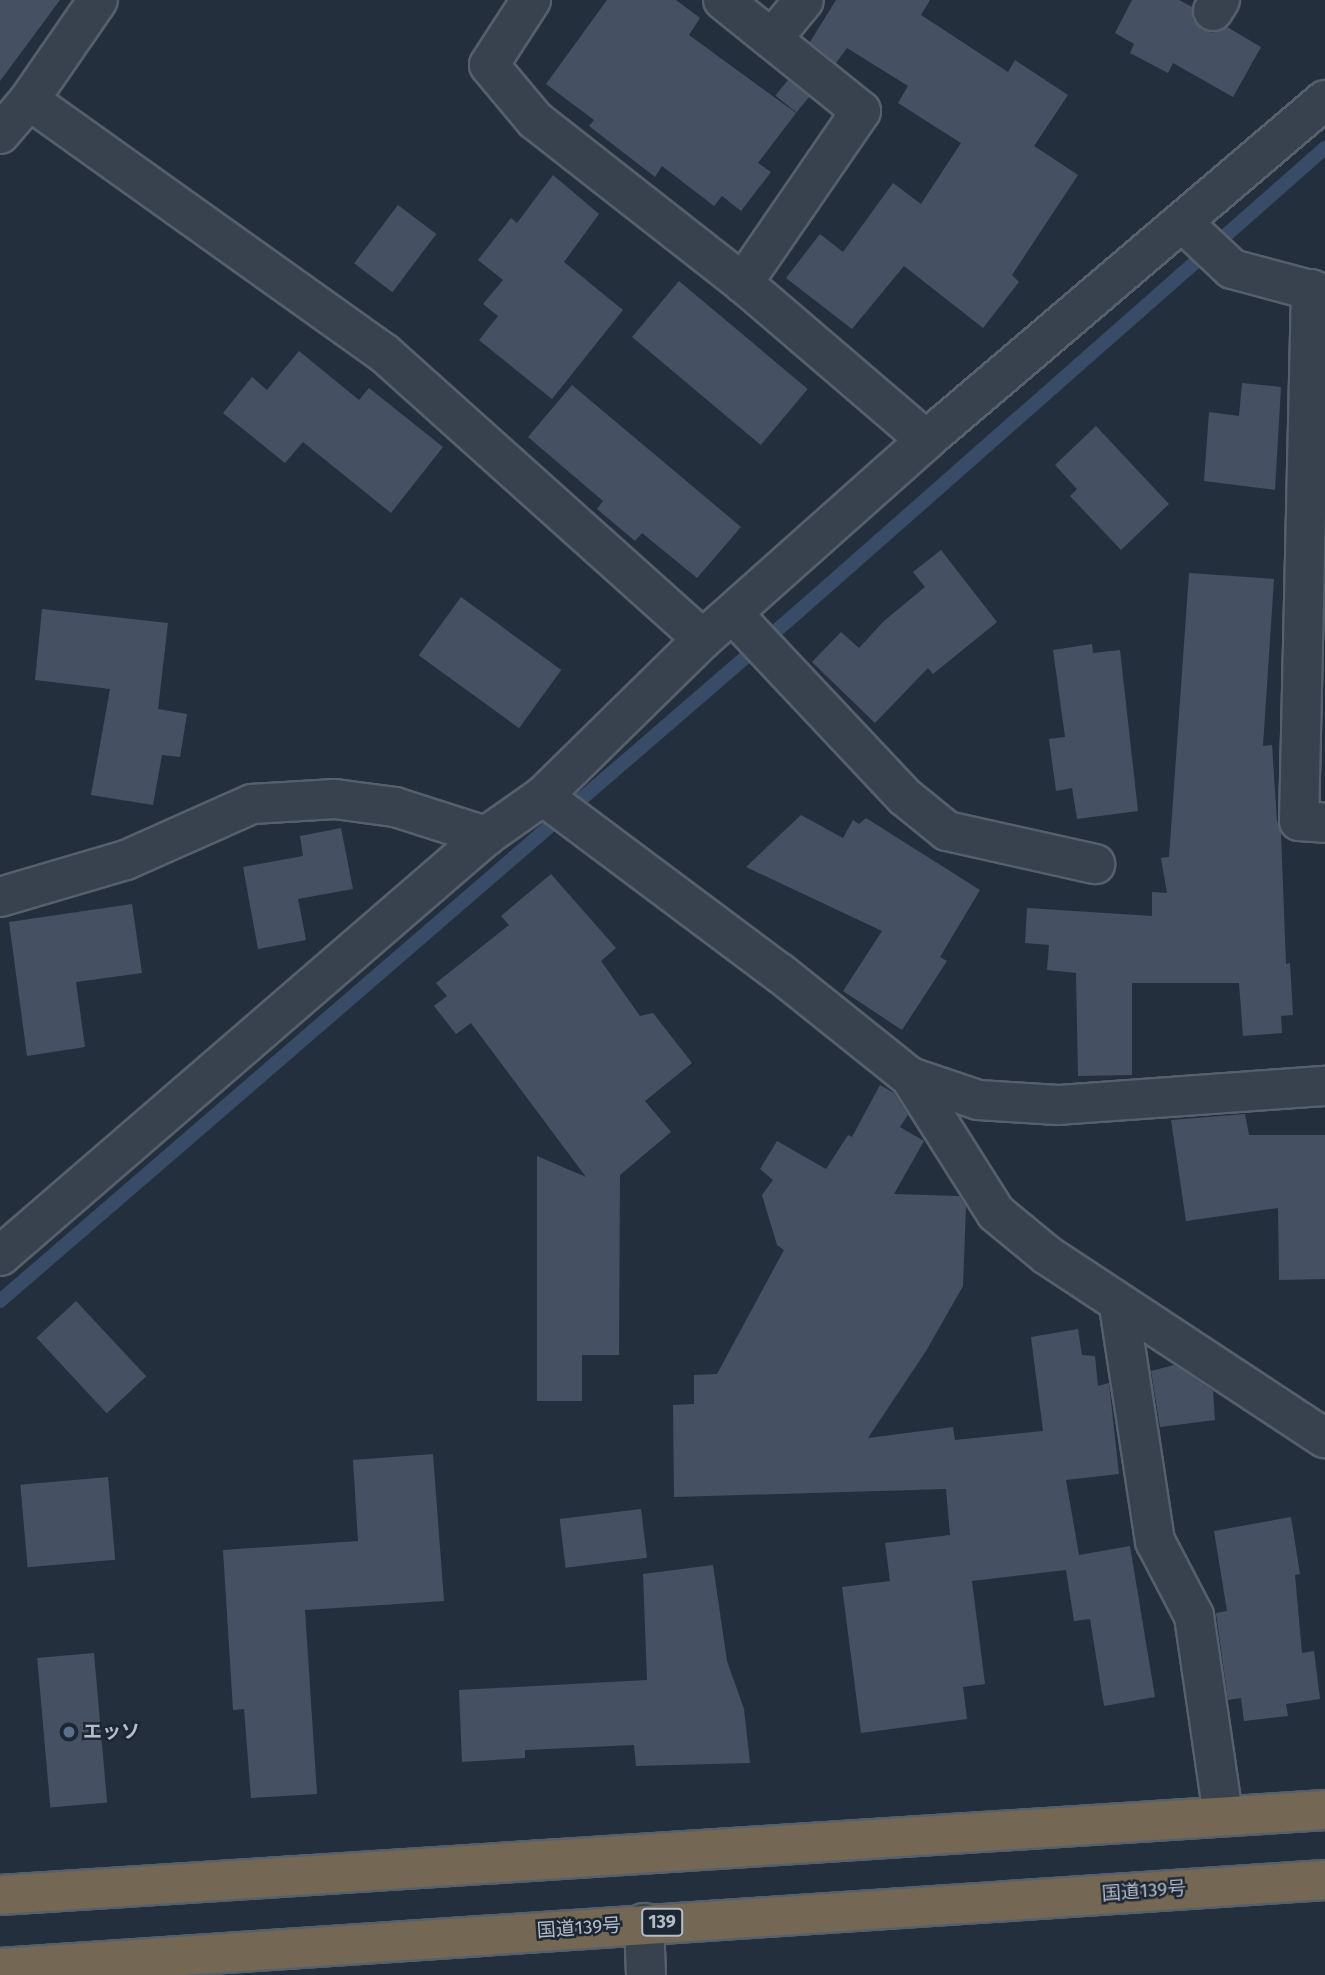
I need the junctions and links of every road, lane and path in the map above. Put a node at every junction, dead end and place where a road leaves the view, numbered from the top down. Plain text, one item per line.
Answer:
1 (531, 0) edge
2 (723, 0) edge
3 (804, 0) edge
4 (95, 1) edge
5 (772, 39) junction
6 (29, 100) junction
7 (1325, 100) edge
8 (0, 134) edge
9 (1189, 229) junction
10 (743, 283) junction
11 (1318, 291) edge
12 (926, 440) junction
13 (739, 621) junction
14 (703, 639) junction
15 (545, 797) junction
16 (1325, 823) edge
17 (486, 836) junction
18 (1095, 864) dead end
19 (0, 897) edge
20 (910, 1077) junction
21 (1325, 1086) edge
22 (0, 1256) edge
23 (1119, 1306) junction
24 (1325, 1438) edge
25 (1325, 1810) edge
26 (1223, 1816) junction
27 (1325, 1880) edge
28 (0, 1895) edge
29 (644, 1923) junction
30 (0, 1968) edge
31 (646, 1975) edge

1 - 10 street
2 - 5 street
3 - 5 street
4 - 6 street
5 - 10 street
6 - 8 street
6 - 14 street
7 - 9 street
9 - 11 street
9 - 12 street
10 - 12 street
11 - 16 street
12 - 13 street
13 - 14 street
13 - 18 street
14 - 15 street
15 - 17 street
15 - 20 street
17 - 19 street
17 - 22 street
20 - 21 street
20 - 23 street
23 - 24 street
23 - 26 street
25 - 26 highway
26 - 28 highway
27 - 29 highway, 国道139号 / 139
29 - 30 highway, 国道139号 / 139
29 - 31 street

